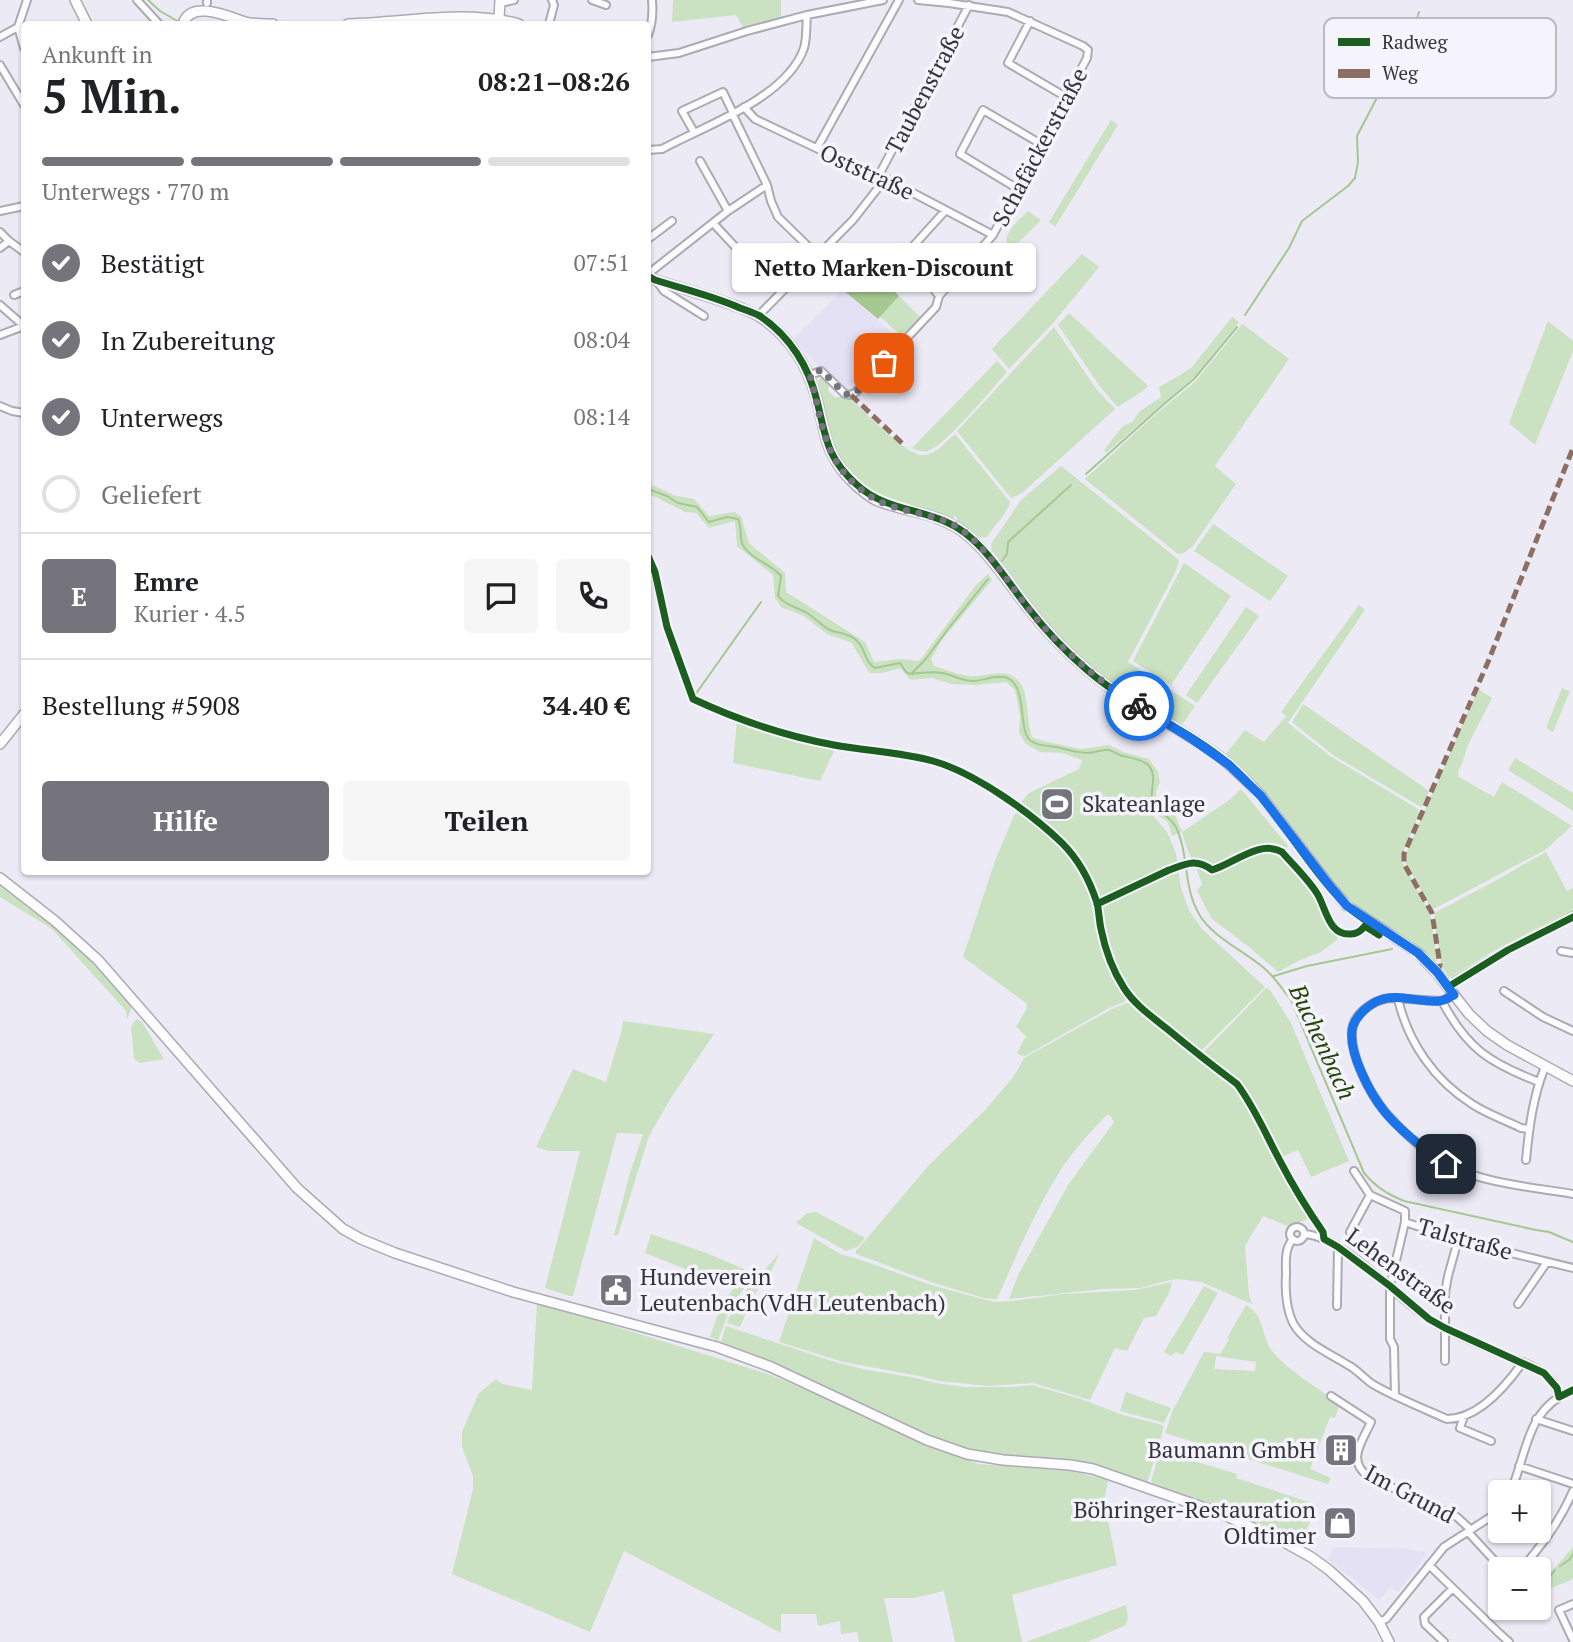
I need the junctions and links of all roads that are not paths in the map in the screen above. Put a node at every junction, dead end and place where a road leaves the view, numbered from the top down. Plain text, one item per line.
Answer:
1 (27, 0) edge
2 (75, 0) edge
3 (137, 0) edge
4 (514, 0) edge
5 (552, 0) edge
6 (592, 0) edge
7 (652, 0) edge
8 (883, 0) edge
9 (900, 0) edge
10 (918, 0) edge
11 (207, 1) edge
12 (500, 2) edge
13 (606, 5) dead end
14 (969, 5) junction
15 (807, 15) junction
16 (499, 19) junction
17 (86, 21) edge
18 (156, 21) edge
19 (184, 21) edge
20 (244, 21) edge
21 (396, 21) edge
22 (507, 21) edge
23 (551, 21) edge
24 (1030, 21) junction
25 (18, 27) junction
26 (651, 27) edge
27 (0, 37) edge
28 (21, 38) edge
29 (651, 57) edge
30 (0, 65) edge
31 (1066, 97) junction
32 (21, 100) edge
33 (744, 107) junction
34 (732, 113) junction
35 (694, 132) junction
36 (1041, 144) junction
37 (817, 148) junction
38 (651, 150) edge
39 (700, 161) dead end
40 (882, 177) junction
41 (767, 185) junction
42 (1017, 189) junction
43 (21, 206) edge
44 (0, 211) edge
45 (728, 211) junction
46 (945, 211) junction
47 (672, 221) dead end
48 (713, 223) junction
49 (0, 232) edge
50 (993, 235) junction
51 (651, 237) edge
52 (9, 241) junction
53 (0, 248) edge
54 (21, 250) edge
55 (818, 256) junction
56 (752, 265) dead end
57 (651, 276) edge
58 (651, 277) edge
59 (651, 278) edge
60 (21, 292) edge
61 (14, 295) dead end
62 (939, 296) junction
63 (0, 305) edge
64 (704, 316) dead end
65 (759, 316) junction
66 (21, 323) edge
67 (21, 327) edge
68 (0, 335) edge
69 (810, 375) junction
70 (0, 406) edge
71 (21, 412) edge
72 (21, 717) edge
73 (0, 744) edge
74 (0, 878) edge
75 (1562, 951) dead end
76 (1573, 953) edge
77 (1504, 991) dead end
78 (1454, 995) junction
79 (1398, 999) junction
80 (1441, 1001) junction
81 (1573, 1031) edge
82 (1545, 1067) junction
83 (1573, 1081) edge
84 (1539, 1082) junction
85 (1529, 1129) junction
86 (1526, 1160) dead end
87 (1354, 1171) dead end
88 (1573, 1194) edge
89 (1370, 1195) junction
90 (1405, 1222) junction
91 (1350, 1231) dead end
92 (1304, 1234) junction
93 (1293, 1239) junction
94 (1458, 1240) junction
95 (1338, 1247) junction
96 (1547, 1262) junction
97 (1573, 1268) edge
98 (1390, 1286) junction
99 (1518, 1304) dead end
100 (1337, 1306) dead end
101 (1445, 1328) junction
102 (1445, 1361) dead end
103 (1522, 1362) junction
104 (1573, 1390) edge
105 (1331, 1396) dead end
106 (1395, 1396) junction
107 (1559, 1397) junction
108 (1464, 1416) junction
109 (1536, 1419) junction
110 (1573, 1431) edge
111 (1491, 1441) dead end
112 (1519, 1466) junction
113 (1514, 1480) edge
114 (1573, 1484) edge
115 (1573, 1491) edge
116 (1488, 1518) edge
117 (1469, 1531) junction
118 (1492, 1557) edge
119 (1532, 1557) edge
120 (1429, 1565) junction
121 (1452, 1589) junction
122 (1573, 1604) edge
123 (1379, 1622) junction
124 (1573, 1640) edge
125 (1389, 1642) edge
126 (1444, 1642) edge
127 (1510, 1642) edge

1 - 25 street
2 - 17 main road
3 - 18 street
4 - 12 street
5 - 23 street
6 - 13 street
7 - 26 street
8 - 15 street
9 - 37 street
10 - 14 street
11 - 19 main road
11 - 20 main road
12 - 16 main road
14 - 24 street
14 - 40 street, Taubenstraße
15 - 29 street
15 - 33 street
16 - 21 main road
16 - 22 main road
24 - 31 street
24 - 31 street, Schafäckerstraße
25 - 27 street
25 - 28 street
30 - 32 street
31 - 36 street, Schafäckerstraße
33 - 34 street
33 - 37 street, Oststraße
34 - 35 street
34 - 35 street
34 - 41 street
35 - 38 street
36 - 42 street, Schafäckerstraße
36 - 42 street
37 - 40 street, Oststraße
39 - 45 street
40 - 46 street, Oststraße
40 - 55 street, Taubenstraße
41 - 45 street
41 - 55 street
42 - 50 street, Schafäckerstraße
43 - 44 street
45 - 48 street
46 - 50 street, Oststraße
46 - 62 street
47 - 51 street
48 - 56 street
48 - 57 street
49 - 52 street
50 - 62 street, Schafäckerstraße
52 - 53 street
52 - 54 street
55 - 65 street, Taubenstraße
58 - 65 main road
59 - 64 street
60 - 61 street
62 - 69 street, Schafäckerstraße
63 - 66 street
65 - 69 main road
67 - 68 street
69 - 78 main road
70 - 71 street
72 - 73 main road
74 - 123 main road
75 - 76 street
77 - 81 street
78 - 80 street
78 - 82 main road
79 - 80 street
79 - 85 street
79 - 88 street
80 - 84 street
82 - 83 main road
82 - 84 street
84 - 85 street
85 - 86 street
87 - 89 street
89 - 90 street, Talstraße
89 - 91 street
90 - 94 street, Talstraße
90 - 98 street
92 - 93 street
92 - 93 street
92 - 95 street, Lehenstraße
93 - 106 street
94 - 96 street, Talstraße
94 - 101 street
95 - 98 street, Lehenstraße
95 - 100 street, Lehenstraße
96 - 97 street, Talstraße
96 - 99 street
98 - 101 street, Lehenstraße
98 - 106 street, Lehenstraße
101 - 102 street, Lehenstraße
101 - 103 street, Lehenstraße
103 - 107 street, Lehenstraße
103 - 108 street
104 - 107 street
105 - 117 street, Im Grund
106 - 108 street
107 - 109 street
108 - 111 street
109 - 110 street
109 - 112 street
112 - 113 street
112 - 114 street
115 - 119 street
116 - 117 street
117 - 118 street
117 - 120 street
120 - 121 street
120 - 123 street
121 - 126 street
121 - 127 street
122 - 124 street
123 - 125 main road

